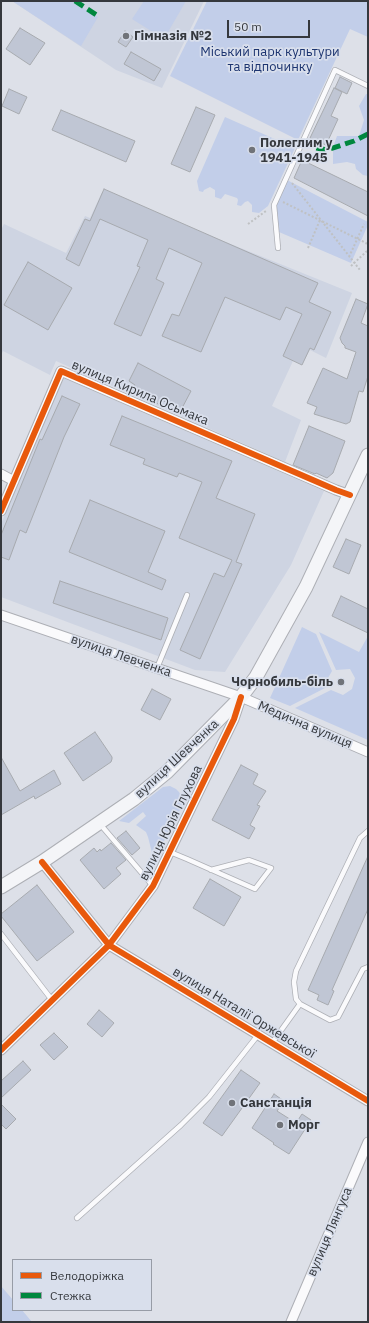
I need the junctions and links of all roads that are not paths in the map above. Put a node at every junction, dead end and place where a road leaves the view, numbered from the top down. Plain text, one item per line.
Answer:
1 (368, 86) edge
2 (278, 248) dead end
3 (368, 455) edge
4 (1, 474) edge
5 (14, 481) junction
6 (350, 495) junction
7 (1, 511) edge
8 (187, 595) dead end
9 (1, 615) edge
10 (157, 668) junction
11 (241, 697) junction
12 (368, 752) edge
13 (99, 823) junction
14 (368, 831) edge
15 (170, 852) junction
16 (42, 862) junction
17 (211, 870) junction
18 (153, 886) junction
19 (4, 887) edge
20 (1, 934) edge
21 (109, 945) junction
22 (368, 967) edge
23 (52, 1000) junction
24 (300, 1004) junction
25 (258, 1034) junction
26 (272, 1043) junction
27 (1, 1050) edge
28 (368, 1100) edge
29 (368, 1142) edge
30 (77, 1218) dead end
31 (292, 1322) edge

1 - 2 lane
3 - 6 main road, вулиця Шевченка
4 - 5 street
5 - 6 street, вулиця Кирила Осьмака
5 - 7 street, вулиця Кирила Осьмака
6 - 11 main road, вулиця Шевченка
8 - 10 lane
9 - 10 street, вулиця Левченка
10 - 11 street, вулиця Левченка
11 - 12 street, Медична вулиця
11 - 13 main road, вулиця Шевченка
11 - 15 street, вулиця Юрія Глухова
13 - 16 main road, вулиця Шевченка
13 - 18 lane
14 - 24 lane
15 - 17 lane
15 - 18 street, вулиця Юрія Глухова
16 - 19 main road, вулиця Шевченка
16 - 21 street
17 - 17 lane
18 - 21 street, вулиця Юрія Глухова
20 - 23 lane
21 - 23 street, вулиця Юрія Глухова
21 - 25 street, вулиця Наталії Оржевської
22 - 24 lane
23 - 27 street, вулиця Юрія Глухова
24 - 26 lane
25 - 26 street, вулиця Наталії Оржевської
25 - 30 lane
26 - 28 street, вулиця Наталії Оржевської
29 - 31 street, вулиця Лянгуса

